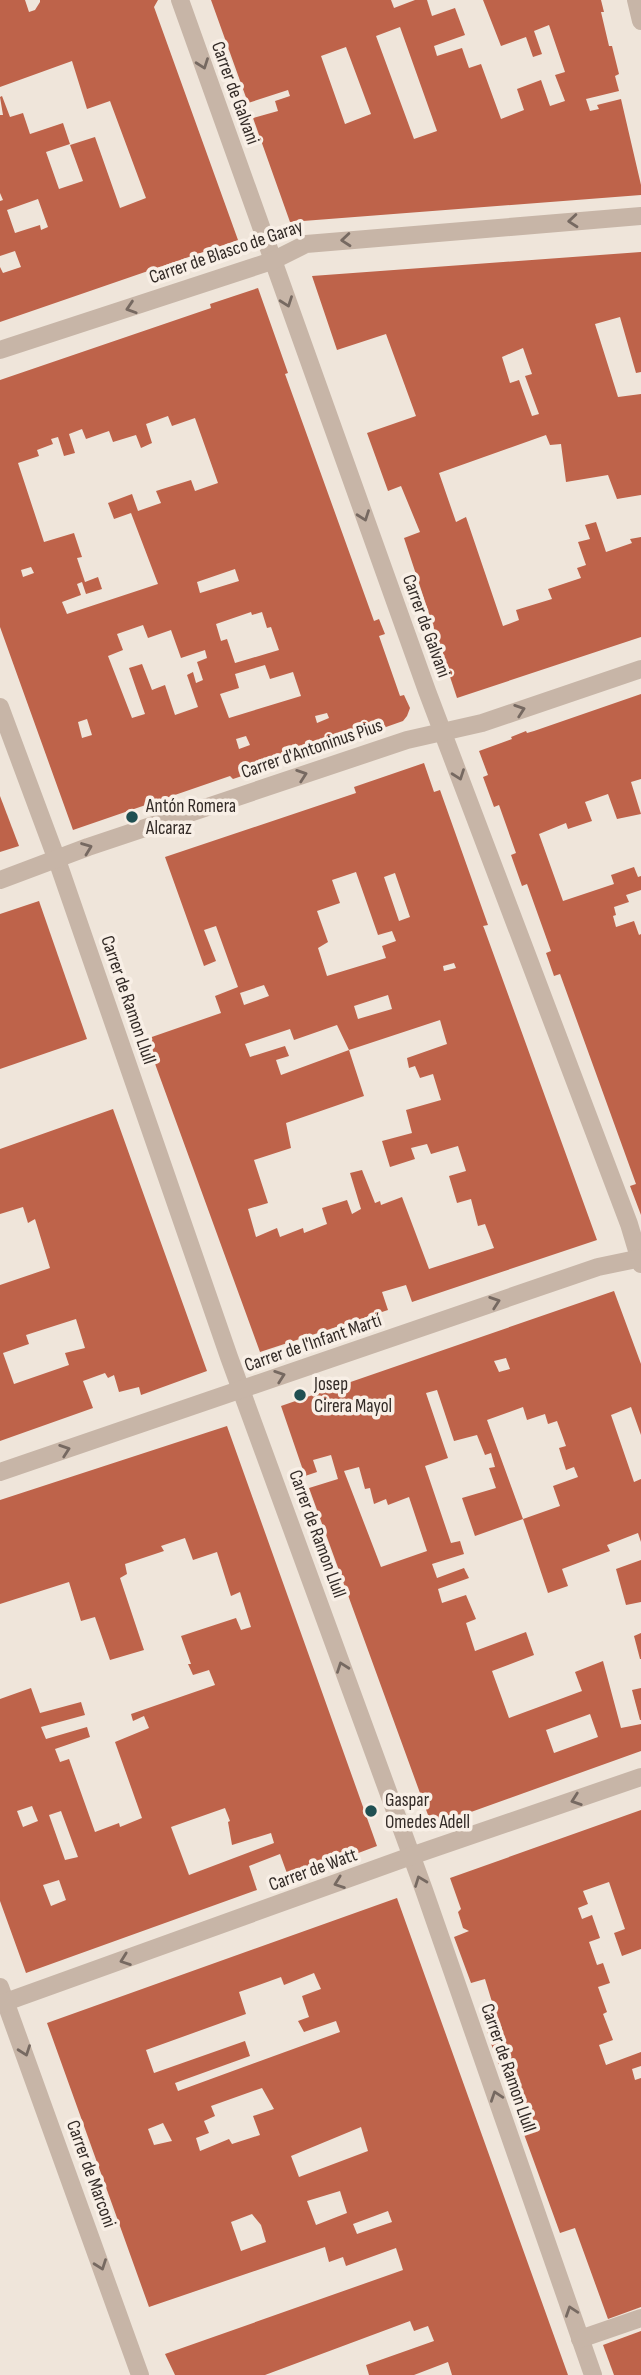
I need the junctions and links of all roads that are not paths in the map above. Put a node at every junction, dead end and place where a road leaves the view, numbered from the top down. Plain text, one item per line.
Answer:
1 (180, 0) edge
2 (636, 0) edge
3 (641, 21) edge
4 (641, 216) edge
5 (272, 261) junction
6 (0, 351) edge
7 (641, 669) edge
8 (0, 707) edge
9 (444, 731) junction
10 (57, 860) junction
11 (0, 880) edge
12 (640, 1260) edge
13 (241, 1389) junction
14 (0, 1472) edge
15 (641, 1777) edge
16 (411, 1856) junction
17 (2, 1998) edge
18 (641, 2318) edge
19 (580, 2339) junction
20 (140, 2375) edge
21 (593, 2375) edge

1 -> 5 street, Carrer de Galvani
2 - 3 street
4 -> 5 street, Carrer de Blasco de Garay
5 -> 6 street, Carrer de Blasco de Garay
5 -> 9 street, Carrer de Galvani
9 -> 7 street, Carrer d'Antoninus Pius
8 - 10 street, Carrer de Ramon Llull
10 -> 9 street, Carrer d'Antoninus Pius
9 -> 12 street, Carrer de Galvani
10 - 11 street, Carrer d'Antoninus Pius
10 - 13 street, Carrer de Ramon Llull
13 -> 12 street, Carrer de l'Infant Martí
14 -> 13 street, Carrer de l'Infant Martí
16 -> 13 street, Carrer de Ramon Llull
15 -> 16 street, Carrer de Watt
16 -> 17 street, Carrer de Watt
19 -> 16 street, Carrer de Ramon Llull
17 -> 20 street, Carrer de Marconi
18 - 19 street
19 - 21 street, Carrer de Ramon Llull

